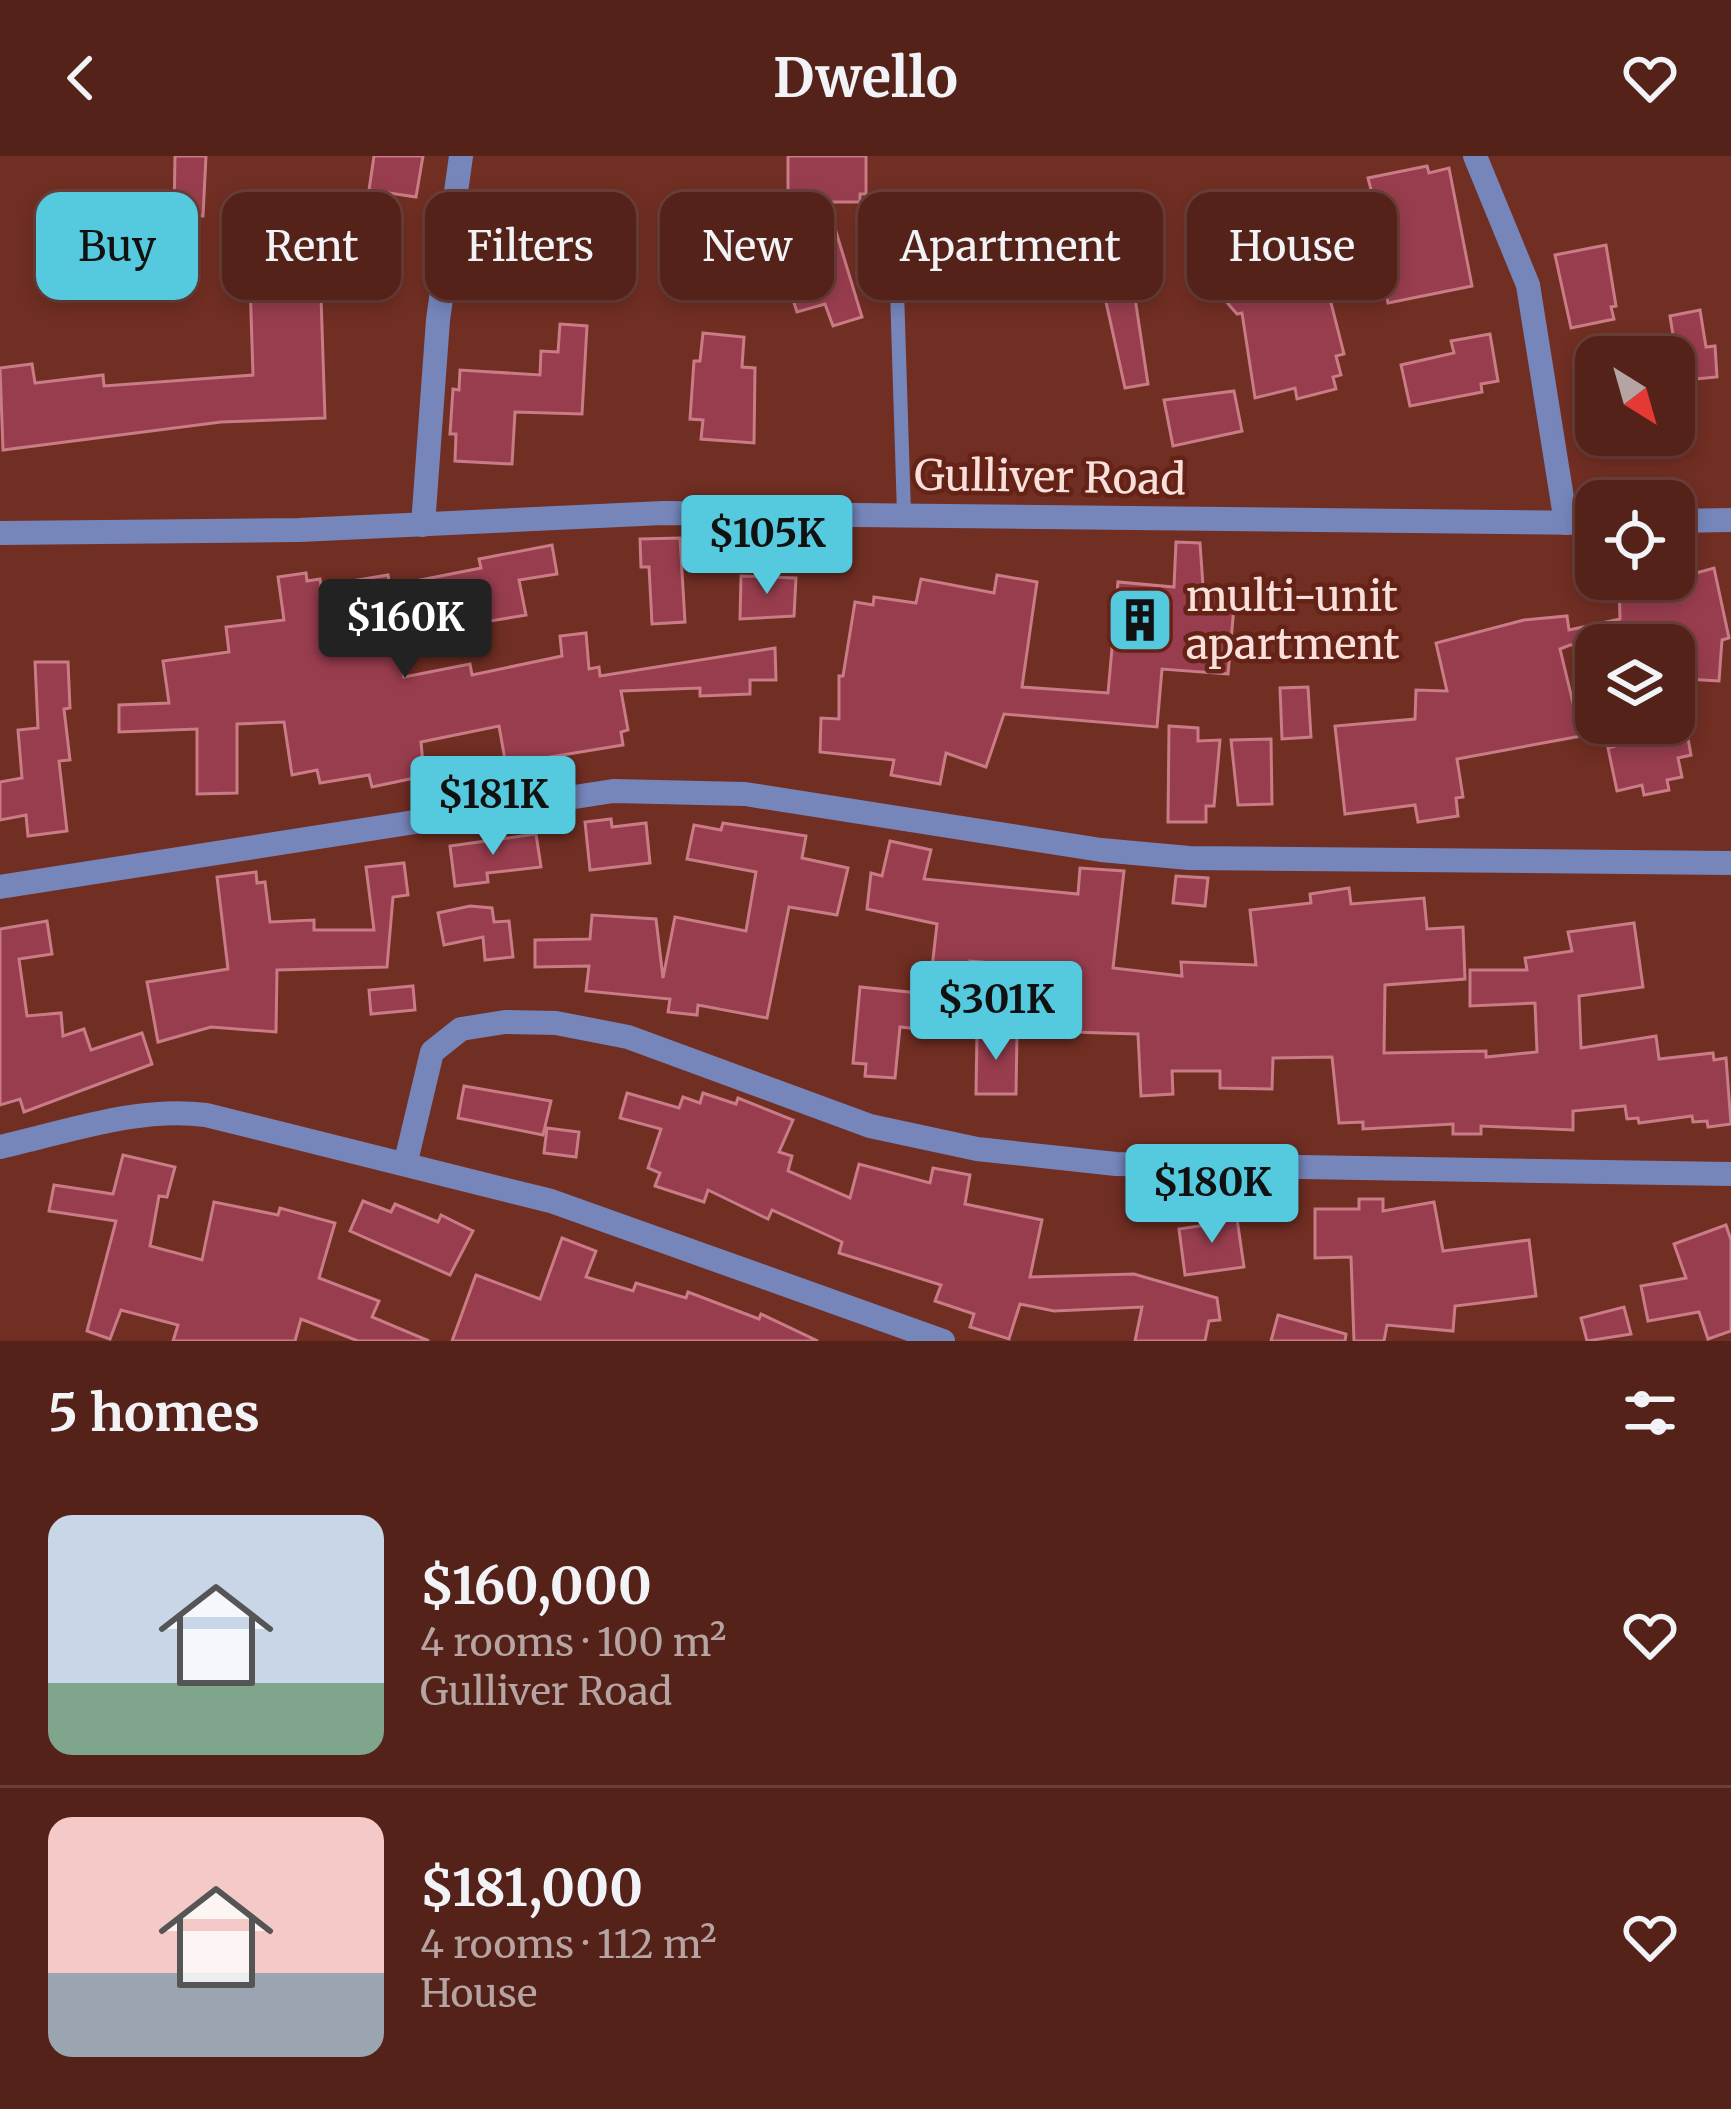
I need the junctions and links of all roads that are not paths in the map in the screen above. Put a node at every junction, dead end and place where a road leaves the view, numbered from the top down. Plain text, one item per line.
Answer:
1 (461, 156) edge
2 (1475, 156) edge
3 (897, 300) edge
4 (904, 514) junction
5 (1731, 520) edge
6 (1695, 521) edge
7 (1566, 523) junction
8 (1575, 523) edge
9 (423, 525) junction
10 (0, 533) edge
11 (1731, 862) edge
12 (0, 887) edge
13 (0, 1147) edge
14 (406, 1161) junction
15 (1731, 1174) edge
16 (943, 1341) edge

1 - 9 street
2 - 7 street
3 - 4 lane
4 - 7 street, Gulliver Road
4 - 9 street, Gulliver Road
5 - 6 street
7 - 8 street, Gulliver Road
9 - 10 street, Gulliver Road
11 - 12 street
13 - 14 street
14 - 15 street
14 - 16 street

